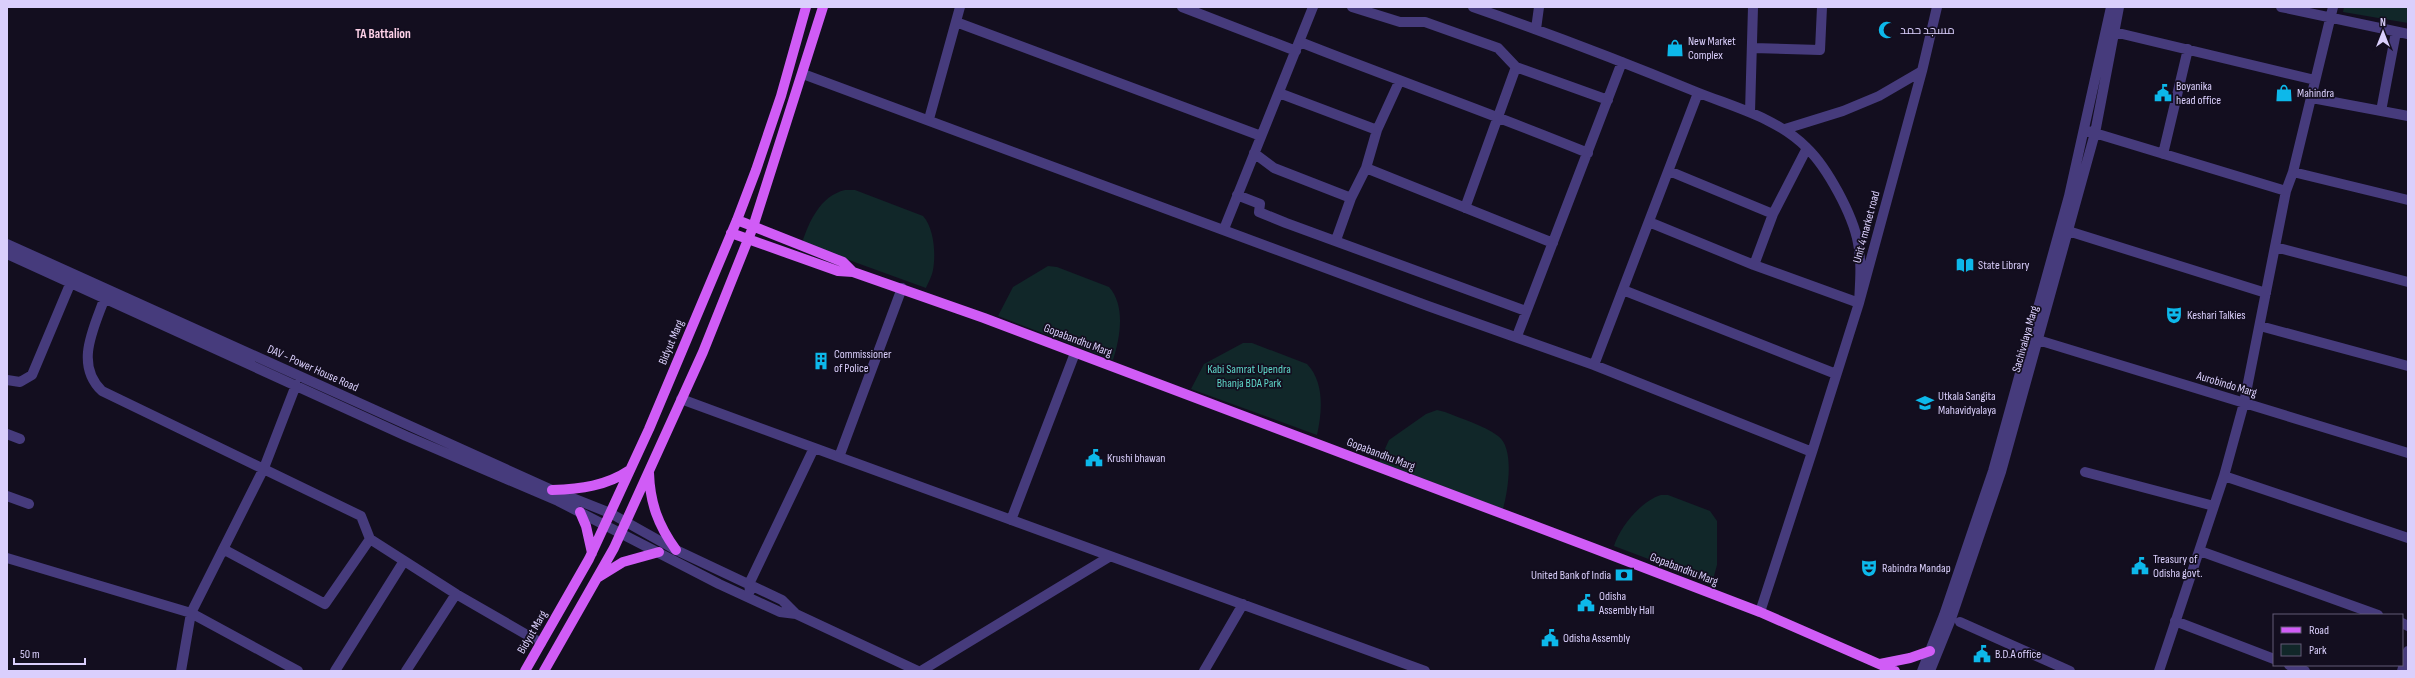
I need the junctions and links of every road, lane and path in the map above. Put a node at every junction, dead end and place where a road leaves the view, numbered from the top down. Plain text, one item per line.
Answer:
1 (806, 7) edge
2 (823, 7) edge
3 (960, 7) edge
4 (1182, 7) edge
5 (1313, 7) edge
6 (1352, 7) edge
7 (1473, 7) edge
8 (1539, 7) edge
9 (1754, 7) edge
10 (1822, 7) edge
11 (1937, 7) edge
12 (2111, 7) edge
13 (2119, 7) edge
14 (2281, 7) edge
15 (2333, 7) edge
16 (2331, 19) junction
17 (956, 22) junction
18 (1536, 29) junction
19 (2114, 32) junction
20 (2396, 32) junction
21 (2408, 34) edge
22 (1298, 47) junction
23 (1753, 48) junction
24 (2188, 49) junction
25 (1622, 62) junction
26 (1516, 67) junction
27 (1922, 71) junction
28 (803, 74) junction
29 (2315, 80) junction
30 (1399, 82) junction
31 (1698, 93) junction
32 (1279, 94) junction
33 (2312, 98) junction
34 (1608, 100) junction
35 (2381, 110) junction
36 (1750, 112) junction
37 (2408, 116) edge
38 (1499, 117) junction
39 (929, 119) junction
40 (1785, 129) junction
41 (1377, 130) junction
42 (2084, 130) junction
43 (2095, 133) junction
44 (1261, 136) junction
45 (1807, 148) junction
46 (1254, 153) junction
47 (1588, 153) junction
48 (2163, 154) junction
49 (1366, 168) junction
50 (1669, 171) junction
51 (2293, 172) junction
52 (2286, 191) junction
53 (1237, 195) junction
54 (1351, 198) junction
55 (2408, 200) edge
56 (1465, 208) junction
57 (1772, 214) junction
58 (737, 220) junction
59 (1649, 222) junction
60 (753, 226) junction
61 (1224, 229) junction
62 (2068, 231) junction
63 (731, 233) junction
64 (748, 238) junction
65 (1336, 240) junction
66 (1553, 243) junction
67 (7, 244) edge
68 (2275, 247) junction
69 (7, 254) edge
70 (1754, 265) junction
71 (853, 272) junction
72 (71, 282) junction
73 (2408, 282) edge
74 (902, 288) junction
75 (1623, 290) junction
76 (2266, 293) junction
77 (105, 297) junction
78 (1859, 303) junction
79 (1526, 310) junction
80 (2260, 326) junction
81 (1517, 336) junction
82 (2038, 340) junction
83 (1075, 353) junction
84 (1594, 365) junction
85 (2408, 366) edge
86 (1836, 374) junction
87 (7, 380) edge
88 (296, 385) junction
89 (682, 399) junction
90 (2244, 403) junction
91 (7, 434) edge
92 (20, 440) dead end
93 (814, 448) junction
94 (1812, 452) junction
95 (2408, 453) edge
96 (839, 457) junction
97 (264, 468) junction
98 (630, 470) junction
99 (649, 471) junction
100 (2085, 472) dead end
101 (2224, 476) junction
102 (552, 490) junction
103 (7, 496) edge
104 (29, 504) dead end
105 (2214, 506) junction
106 (580, 512) junction
107 (610, 513) junction
108 (1011, 520) junction
109 (625, 521) junction
110 (605, 524) junction
111 (620, 532) junction
112 (2408, 538) edge
113 (370, 539) junction
114 (223, 549) junction
115 (676, 550) junction
116 (2200, 551) junction
117 (659, 552) junction
118 (592, 553) junction
119 (1109, 557) junction
120 (7, 558) edge
121 (404, 562) junction
122 (597, 578) junction
123 (748, 584) junction
124 (456, 594) junction
125 (743, 595) junction
126 (1243, 604) junction
127 (1760, 612) junction
128 (191, 613) junction
129 (796, 614) junction
130 (2375, 614) edge
131 (2175, 621) junction
132 (1960, 622) dead end
133 (541, 643) junction
134 (1930, 651) junction
135 (2408, 651) edge
136 (2273, 659) edge
137 (2292, 666) edge
138 (901, 668) edge
139 (1884, 668) edge
140 (2404, 669) edge
141 (181, 671) edge
142 (298, 671) edge
143 (335, 671) edge
144 (406, 671) edge
145 (525, 671) edge
146 (544, 671) edge
147 (918, 671) edge
148 (921, 671) edge
149 (1204, 671) edge
150 (1425, 671) edge
151 (1896, 671) edge
152 (1922, 671) edge
153 (1930, 671) edge
154 (2070, 671) edge
155 (2159, 671) edge
156 (2305, 671) edge

1 - 58 main road, Bidyut Marg
2 - 28 main road
3 - 17 street
4 - 22 street
5 - 22 street
6 - 26 street
7 - 18 street
8 - 18 street
9 - 23 street
10 - 23 street
11 - 27 street, Unit 4 market road
12 - 42 street, Sachivalaya Marg
13 - 19 street, Sachivalaya Marg
14 - 16 street
15 - 16 street
16 - 20 street
16 - 29 street
17 - 39 street
17 - 44 street
18 - 25 street
19 - 24 street
19 - 43 street, Sachivalaya Marg
20 - 21 street
20 - 35 street
22 - 30 street
22 - 32 street
23 - 36 street
24 - 29 street
24 - 48 street
25 - 31 street
25 - 34 street
26 - 34 street
26 - 38 street
27 - 40 street
27 - 78 street, Unit 4 market road
28 - 39 street
28 - 60 main road
29 - 33 street
30 - 38 street
30 - 41 street
31 - 36 street
31 - 50 street
32 - 41 street
32 - 44 street
33 - 35 street
33 - 51 street
34 - 47 street
35 - 37 street
36 - 40 street
38 - 47 street
38 - 56 street
39 - 61 street
40 - 45 street
41 - 49 street
42 - 43 street
42 - 134 street, Sachivalaya Marg
43 - 48 street
43 - 62 street, Sachivalaya Marg
44 - 46 street
45 - 57 street
45 - 78 street
46 - 53 street
46 - 54 street
47 - 66 street
48 - 52 street
49 - 54 street
49 - 56 street
50 - 57 street
50 - 59 street
51 - 52 street
51 - 55 street
52 - 68 street
53 - 61 street
53 - 65 street
54 - 65 street
56 - 66 street
57 - 70 street
58 - 60 main road, Gopabandhu Marg
58 - 63 main road, Bidyut Marg
59 - 70 street
59 - 75 street
60 - 64 main road
60 - 71 main road, Gopabandhu Marg
61 - 81 street
62 - 76 street
62 - 82 street, Sachivalaya Marg
63 - 64 main road, Gopabandhu Marg
63 - 98 main road, Bidyut Marg
64 - 71 main road, Gopabandhu Marg
64 - 89 main road
65 - 79 street
66 - 79 street
67 - 102 street, DAV - Power House Road
68 - 73 street
68 - 76 street
69 - 72 street, DAV - Power House Road
70 - 78 street
71 - 74 main road, Gopabandhu Marg
72 - 77 street, DAV - Power House Road
72 - 87 street
74 - 83 main road, Gopabandhu Marg
74 - 96 street
75 - 84 street
75 - 86 street
76 - 80 street
77 - 88 street, DAV - Power House Road
77 - 97 street
78 - 86 street, Unit 4 market road
79 - 81 street
80 - 85 street
80 - 90 street
81 - 84 street
82 - 90 street, Aurobindo Marg
82 - 153 street, Sachivalaya Marg
83 - 108 street
83 - 127 main road, Gopabandhu Marg
84 - 94 street
86 - 94 street, Unit 4 market road
88 - 97 street
88 - 106 street, DAV - Power House Road
89 - 93 street
89 - 99 main road
90 - 95 street, Aurobindo Marg
90 - 101 street
91 - 92 street
93 - 96 street
93 - 123 street
94 - 127 street, Unit 4 market road
96 - 108 street
97 - 113 street
97 - 114 street
98 - 102 main road
98 - 107 main road, Bidyut Marg
99 - 109 main road
99 - 115 main road
100 - 105 street
101 - 105 street
101 - 112 street
102 - 107 street, DAV - Power House Road
103 - 104 street
105 - 116 street
106 - 110 street, DAV - Power House Road
106 - 118 main road
107 - 109 street, DAV - Power House Road
107 - 110 main road, Bidyut Marg
108 - 119 street
109 - 111 main road
109 - 115 street, DAV - Power House Road
110 - 111 street, DAV - Power House Road
110 - 118 main road, Bidyut Marg
111 - 117 street, DAV - Power House Road
111 - 122 main road
113 - 114 street
113 - 121 street
114 - 128 street
115 - 123 street, DAV - Power House Road
116 - 130 street
116 - 131 street
117 - 122 main road
117 - 125 street, DAV - Power House Road
118 - 133 main road, Bidyut Marg
119 - 126 street
119 - 148 street
120 - 128 street
121 - 124 street
121 - 143 street
122 - 146 main road
123 - 125 street
123 - 129 street, DAV - Power House Road
124 - 133 street
124 - 144 street
125 - 129 street, DAV - Power House Road
126 - 149 street
126 - 150 street
127 - 139 main road, Gopabandhu Marg
128 - 141 street
128 - 142 street
129 - 138 street
131 - 136 street
131 - 155 street
132 - 154 street
133 - 145 main road, Bidyut Marg
134 - 139 main road
134 - 152 street, Sachivalaya Marg
135 - 140 street
137 - 156 street
138 - 147 street
139 - 151 main road, Gopabandhu Marg

